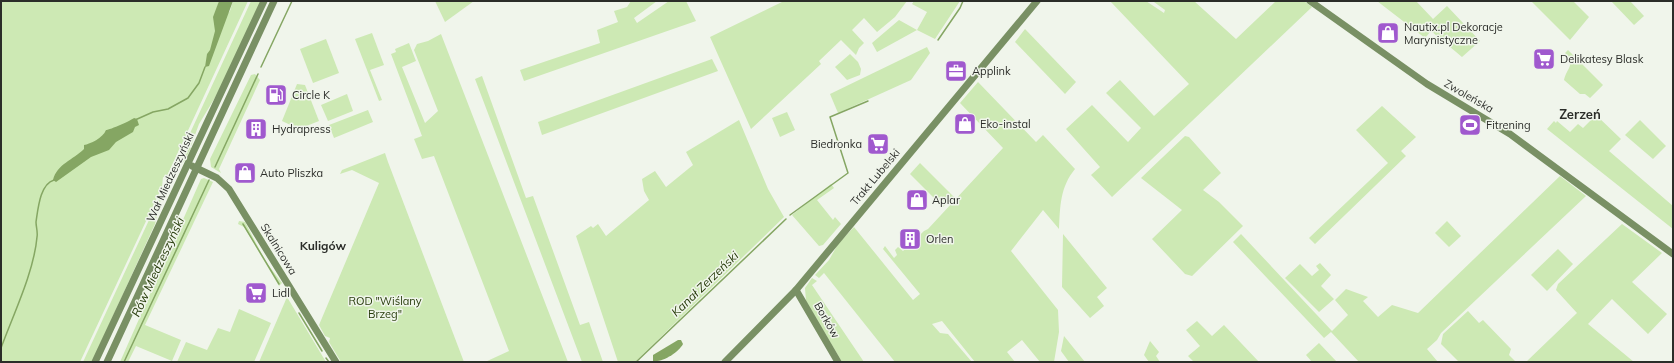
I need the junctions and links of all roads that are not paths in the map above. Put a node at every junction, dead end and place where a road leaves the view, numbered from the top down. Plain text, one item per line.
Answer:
1 (264, 1) edge
2 (274, 1) edge
3 (1037, 1) edge
4 (1310, 1) edge
5 (189, 164) junction
6 (197, 167) junction
7 (1673, 254) edge
8 (796, 290) junction
9 (95, 362) edge
10 (106, 362) edge
11 (336, 362) edge
12 (725, 362) edge
13 (838, 362) edge

1 - 5 street, Wał Miedzeszyński
2 - 6 street, Wał Miedzeszyński
3 - 8 street, Trakt Lubelski
4 - 7 street, Zwoleńska
5 - 6 street, Skalnicowa
5 - 9 street, Wał Miedzeszyński
6 - 10 street, Wał Miedzeszyński
6 - 11 street, Skalnicowa
8 - 12 street, Trakt Lubelski
8 - 13 street, Borków

